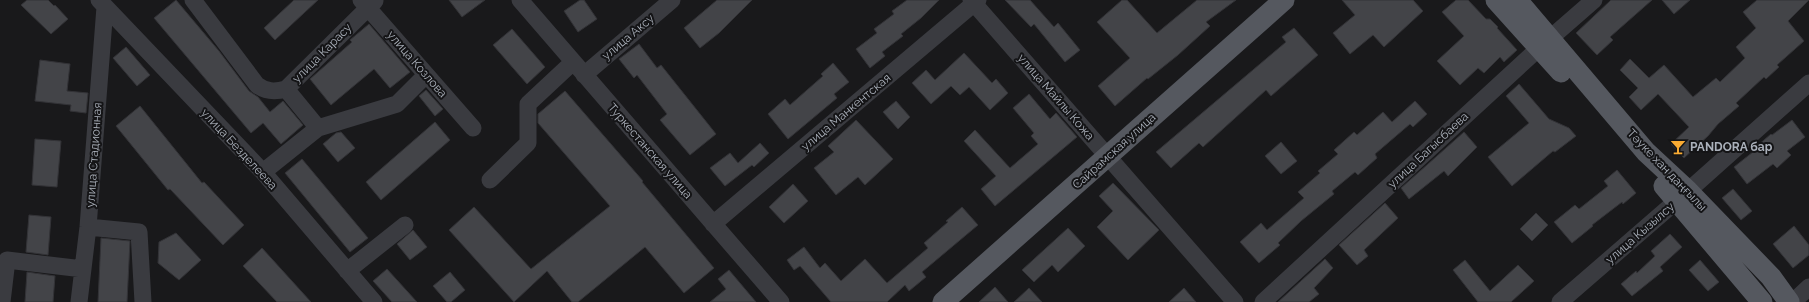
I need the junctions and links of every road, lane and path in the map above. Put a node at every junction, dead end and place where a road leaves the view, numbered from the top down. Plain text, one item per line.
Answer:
1 (193, 0) edge
2 (520, 0) edge
3 (672, 0) edge
4 (1284, 0) edge
5 (1496, 0) edge
6 (1517, 0) edge
7 (1594, 0) edge
8 (975, 1) edge
9 (368, 2) edge
10 (102, 4) edge
11 (1545, 43) junction
12 (579, 69) junction
13 (426, 75) junction
14 (1809, 83) edge
15 (286, 89) junction
16 (318, 128) junction
17 (473, 128) dead end
18 (1108, 156) junction
19 (263, 172) junction
20 (490, 180) dead end
21 (1683, 200) junction
22 (713, 224) junction
23 (405, 225) dead end
24 (88, 227) junction
25 (83, 269) junction
26 (347, 270) junction
27 (1809, 287) edge
28 (2, 302) edge
29 (79, 302) edge
30 (143, 302) edge
31 (374, 302) edge
32 (781, 302) edge
33 (943, 302) edge
34 (1236, 302) edge
35 (1263, 302) edge
36 (1560, 302) edge
37 (1762, 302) edge
38 (1789, 302) edge
39 (1793, 302) edge

1 - 15 street
2 - 12 street, Туркестанская улица
3 - 12 street, улица Аксу
4 - 18 main road, Сайрамская улица
5 - 11 main road, Тәуке хан даңғылы
6 - 11 main road, Тәуке хан даңғылы
7 - 11 street, улица Багысбаева
8 - 18 street, улица Майлы Кожа
8 - 22 street, улица Манкентская
9 - 13 street, улица Козлова
9 - 15 street, улица Карасу
10 - 19 street, улица Безделеева
10 - 24 street, улица Стадионная
11 - 21 main road, Тәуке хан даңғылы
11 - 35 street, улица Багысбаева
12 - 20 street, улица Аксу
12 - 22 street, Туркестанская улица
13 - 16 street
13 - 17 street, улица Козлова
14 - 21 street, улица Кызылсу
15 - 16 street, улица Карасу
16 - 19 street
18 - 33 main road, Сайрамская улица
18 - 34 street, улица Майлы Кожа
19 - 26 street, улица Безделеева
21 - 36 street, улица Кызылсу
21 - 37 main road, Тәуке хан даңғылы
21 - 38 main road, Тәуке хан даңғылы
22 - 32 street, Туркестанская улица
23 - 26 street
24 - 25 street, улица Стадионная
24 - 30 street
25 - 28 street
25 - 29 street, улица Стадионная
26 - 31 street, улица Безделеева
27 - 39 street

